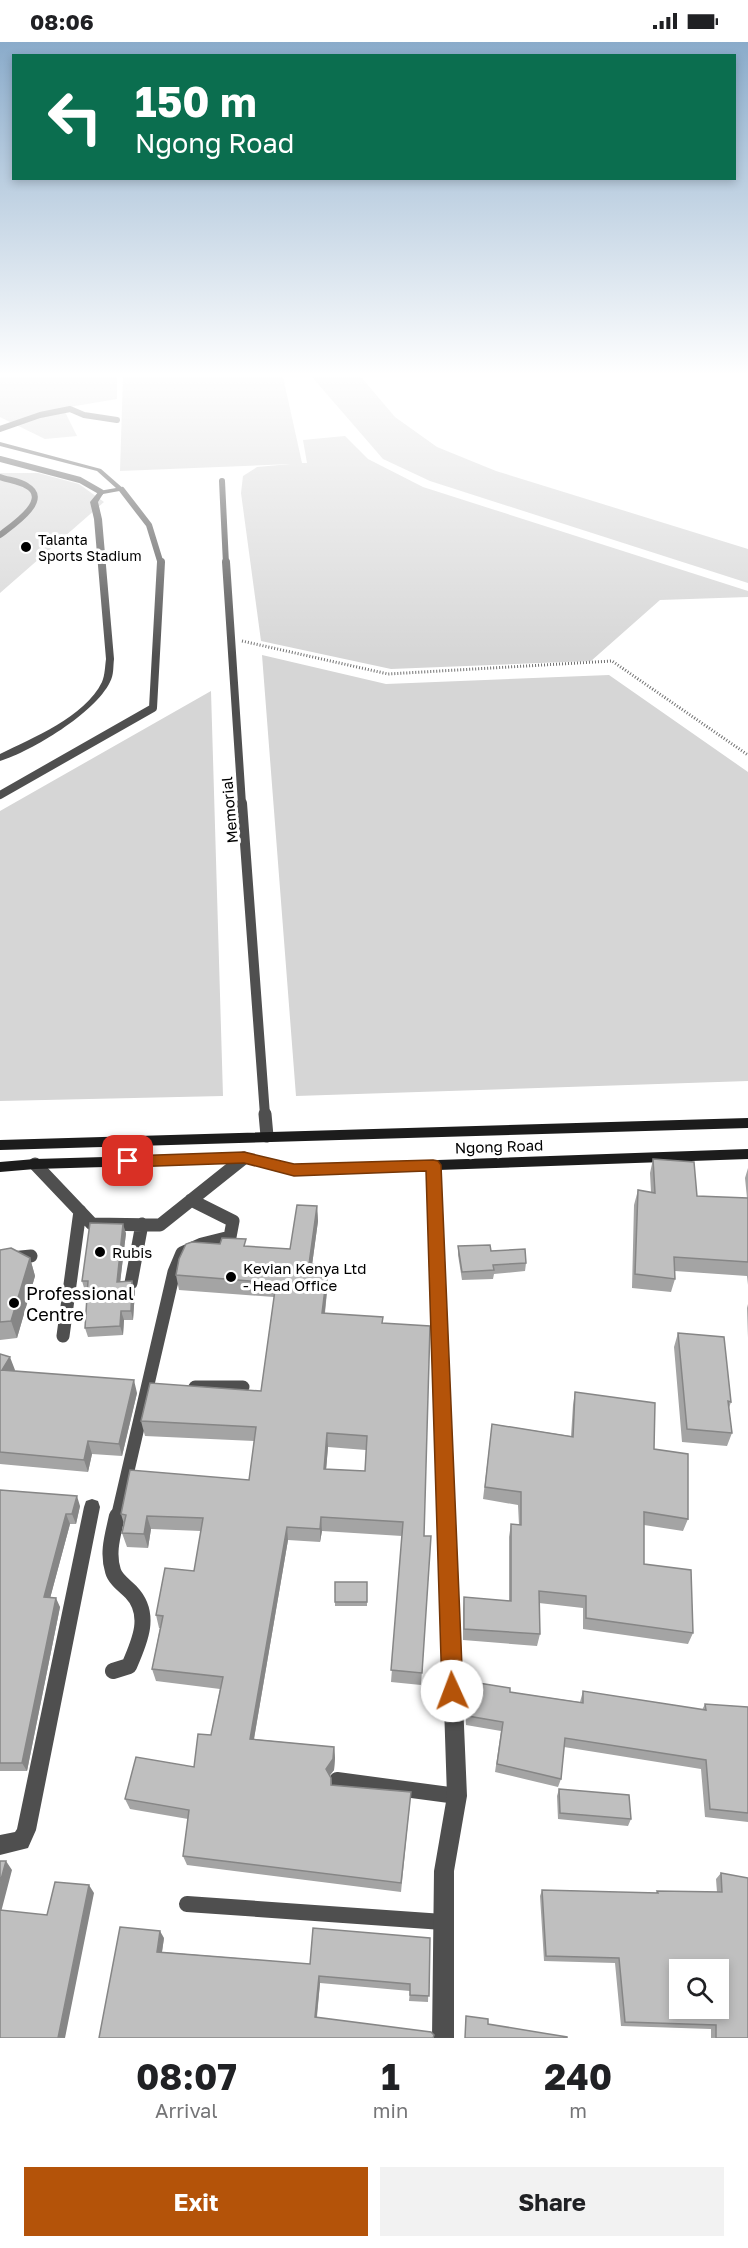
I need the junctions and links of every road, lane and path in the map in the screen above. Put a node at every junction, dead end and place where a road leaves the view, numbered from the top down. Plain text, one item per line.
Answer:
1 (42, 470) edge
2 (99, 470) edge
3 (0, 477) edge
4 (222, 481) dead end
5 (122, 490) junction
6 (101, 492) junction
7 (0, 535) edge
8 (229, 638) junction
9 (748, 755) edge
10 (0, 758) edge
11 (0, 795) edge
12 (748, 1123) edge
13 (267, 1136) junction
14 (0, 1145) edge
15 (748, 1154) edge
16 (244, 1158) junction
17 (35, 1164) junction
18 (433, 1165) junction
19 (0, 1167) edge
20 (191, 1200) junction
21 (80, 1211) junction
22 (142, 1224) junction
23 (31, 1256) edge
24 (0, 1259) edge
25 (131, 1283) edge
26 (63, 1336) dead end
27 (243, 1387) edge
28 (179, 1388) edge
29 (92, 1507) dead end
30 (113, 1671) dead end
31 (338, 1780) dead end
32 (457, 1796) junction
33 (0, 1845) edge
34 (188, 1904) dead end
35 (443, 1922) junction
36 (443, 2038) edge

1 - 6 lane
2 - 5 street
3 - 7 lane
4 - 8 lane, Memorial
5 - 6 street
5 - 11 lane
6 - 10 street
8 - 9 path
8 - 13 lane, Memorial
12 - 13 main road, Ngong Road
13 - 14 main road, Ngong Road
15 - 18 main road, Ngong Road
16 - 17 main road, Ngong Road
16 - 18 main road, Ngong Road
16 - 20 lane
17 - 19 main road, Ngong Road
17 - 21 lane
18 - 32 street
20 - 22 lane
20 - 30 lane
21 - 22 lane
21 - 26 lane
22 - 25 lane
23 - 24 lane
27 - 28 lane
29 - 33 street
31 - 32 lane
32 - 35 street
34 - 35 lane
35 - 36 street

